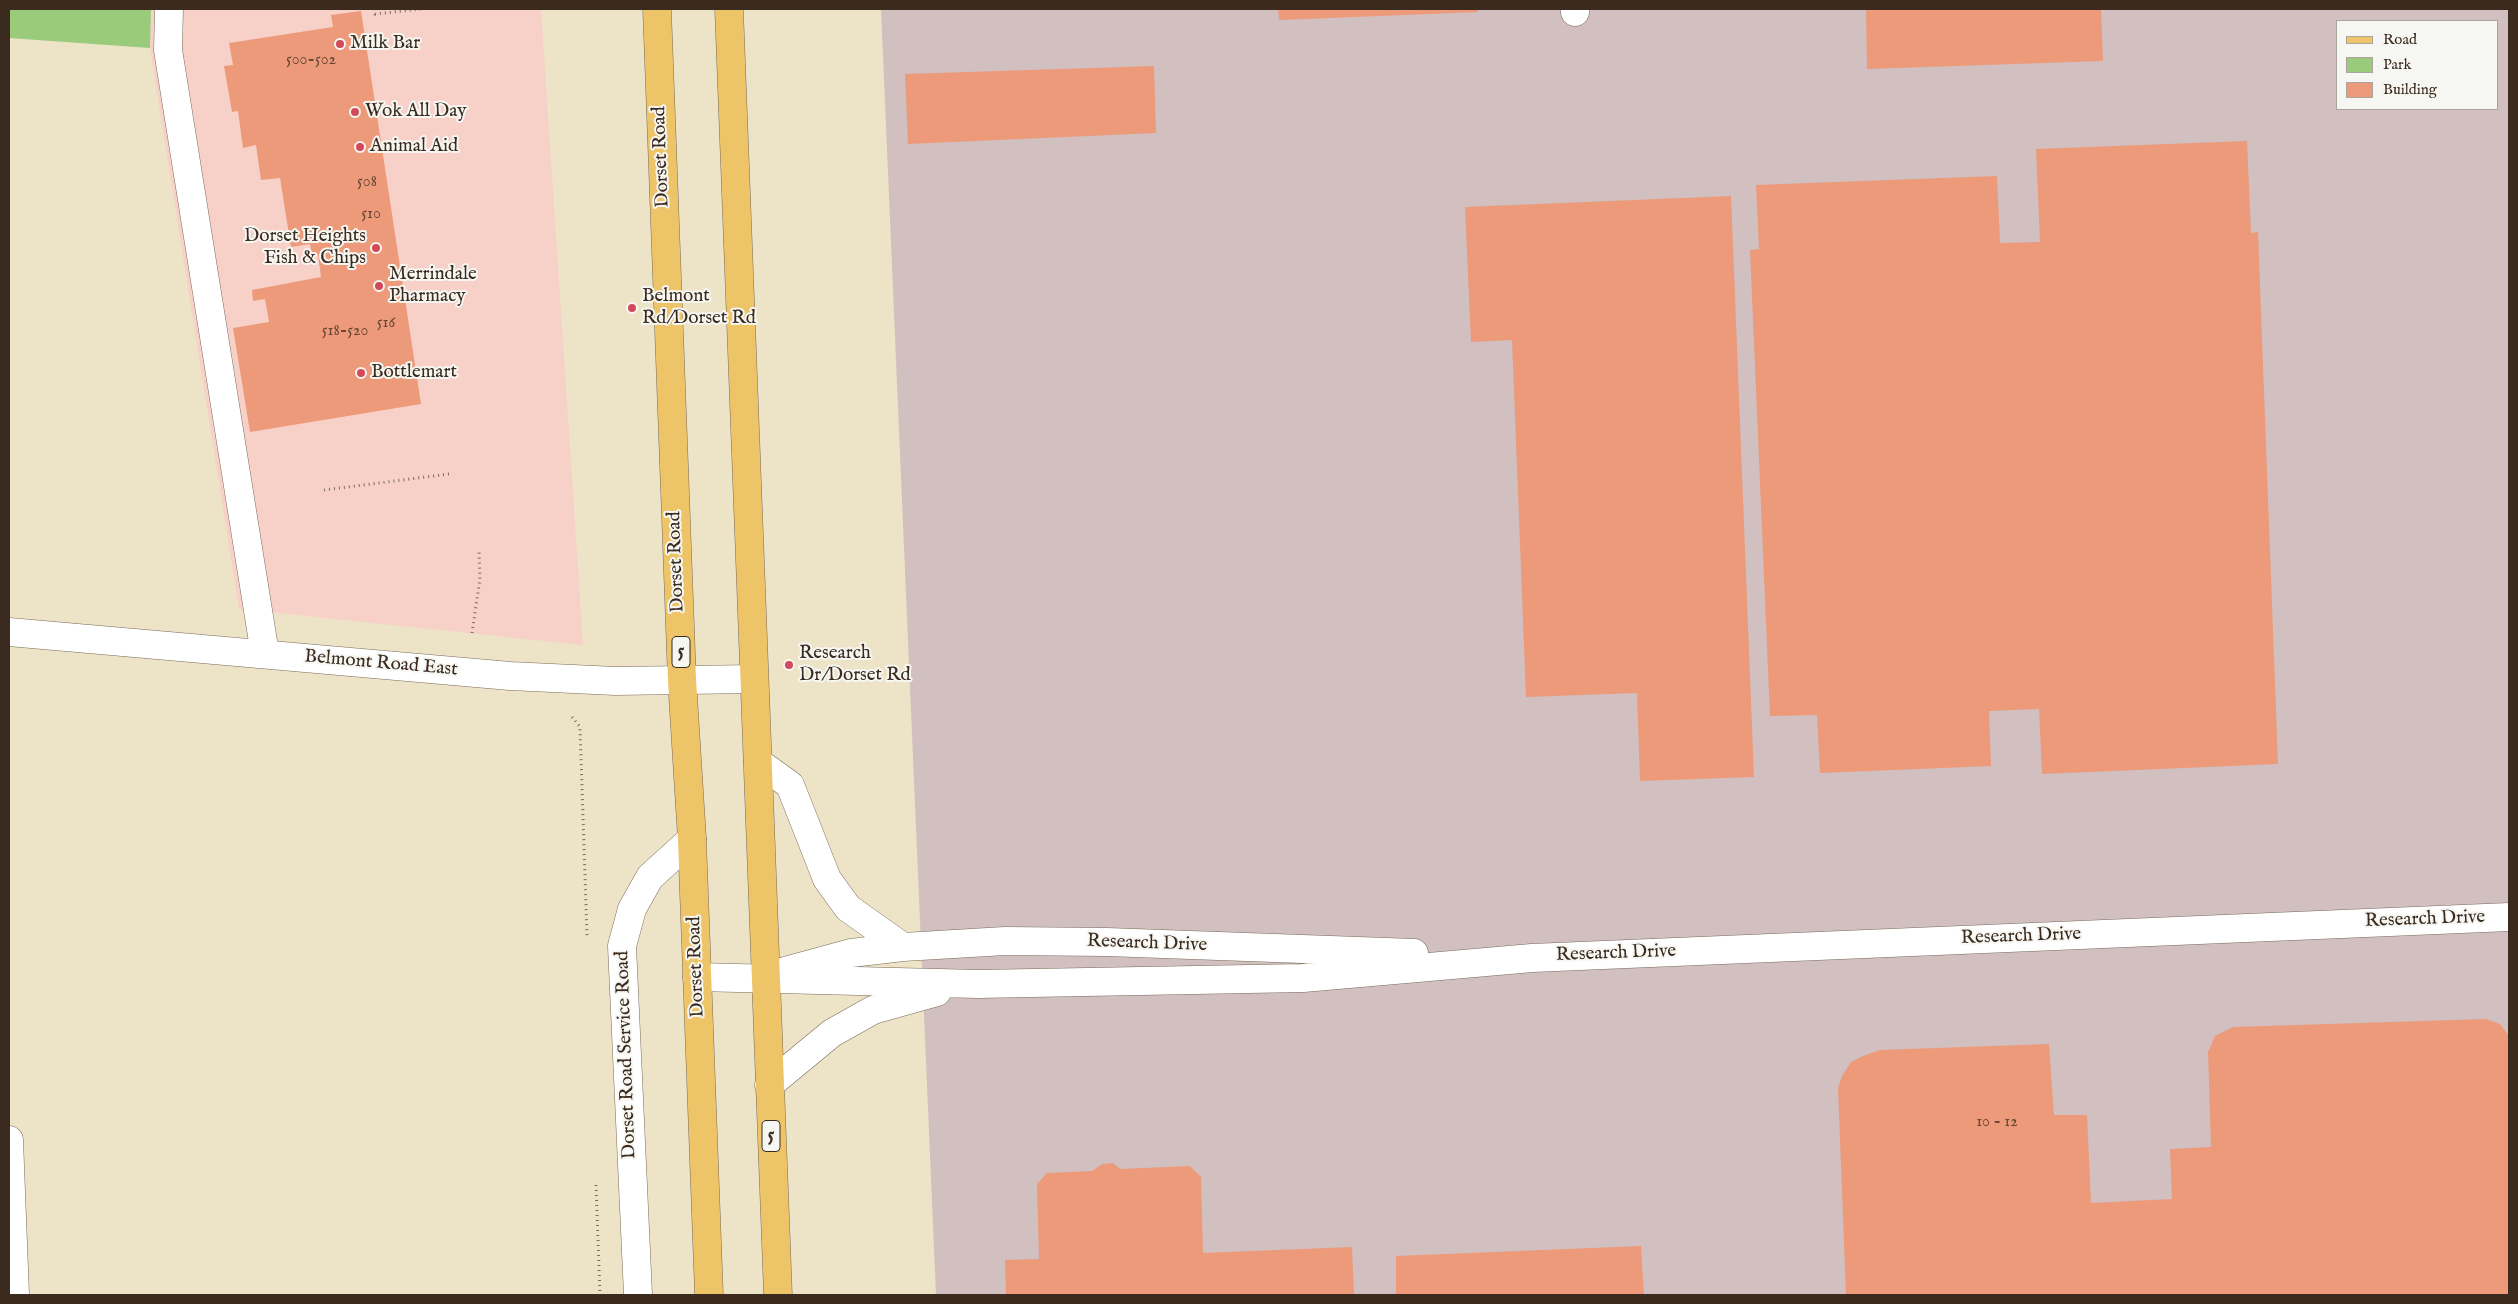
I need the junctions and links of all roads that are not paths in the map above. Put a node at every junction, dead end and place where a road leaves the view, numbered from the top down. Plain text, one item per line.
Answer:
1 (168, 9) edge
2 (657, 9) edge
3 (729, 9) edge
4 (9, 632) edge
5 (265, 654) junction
6 (754, 678) junction
7 (682, 680) junction
8 (758, 762) junction
9 (692, 839) junction
10 (2509, 917) edge
11 (903, 947) junction
12 (1532, 958) junction
13 (697, 977) junction
14 (765, 977) junction
15 (978, 984) junction
16 (769, 1085) junction
17 (9, 1140) edge
18 (12, 1280) edge
19 (638, 1295) edge
20 (709, 1295) edge
21 (778, 1295) edge

1 - 5 street
2 - 7 main road, Dorset Road / 5
3 - 6 main road, 5
4 - 5 street, Belmont Road East
5 - 7 street, Belmont Road East
6 - 7 street, Belmont Road East
6 - 8 main road, 5
7 - 9 main road, Dorset Road / 5
8 - 11 street
8 - 14 main road, 5
9 - 13 main road, Dorset Road / 5
9 - 19 street, Dorset Road Service Road
10 - 12 street, Research Drive
11 - 12 street, Research Drive
11 - 14 street, Research Drive
12 - 15 street, Research Drive
13 - 14 street, Research Drive
13 - 20 main road, Dorset Road / 5
14 - 15 street, Research Drive
14 - 16 main road, 5
15 - 16 street
16 - 21 main road, 5
17 - 18 street

